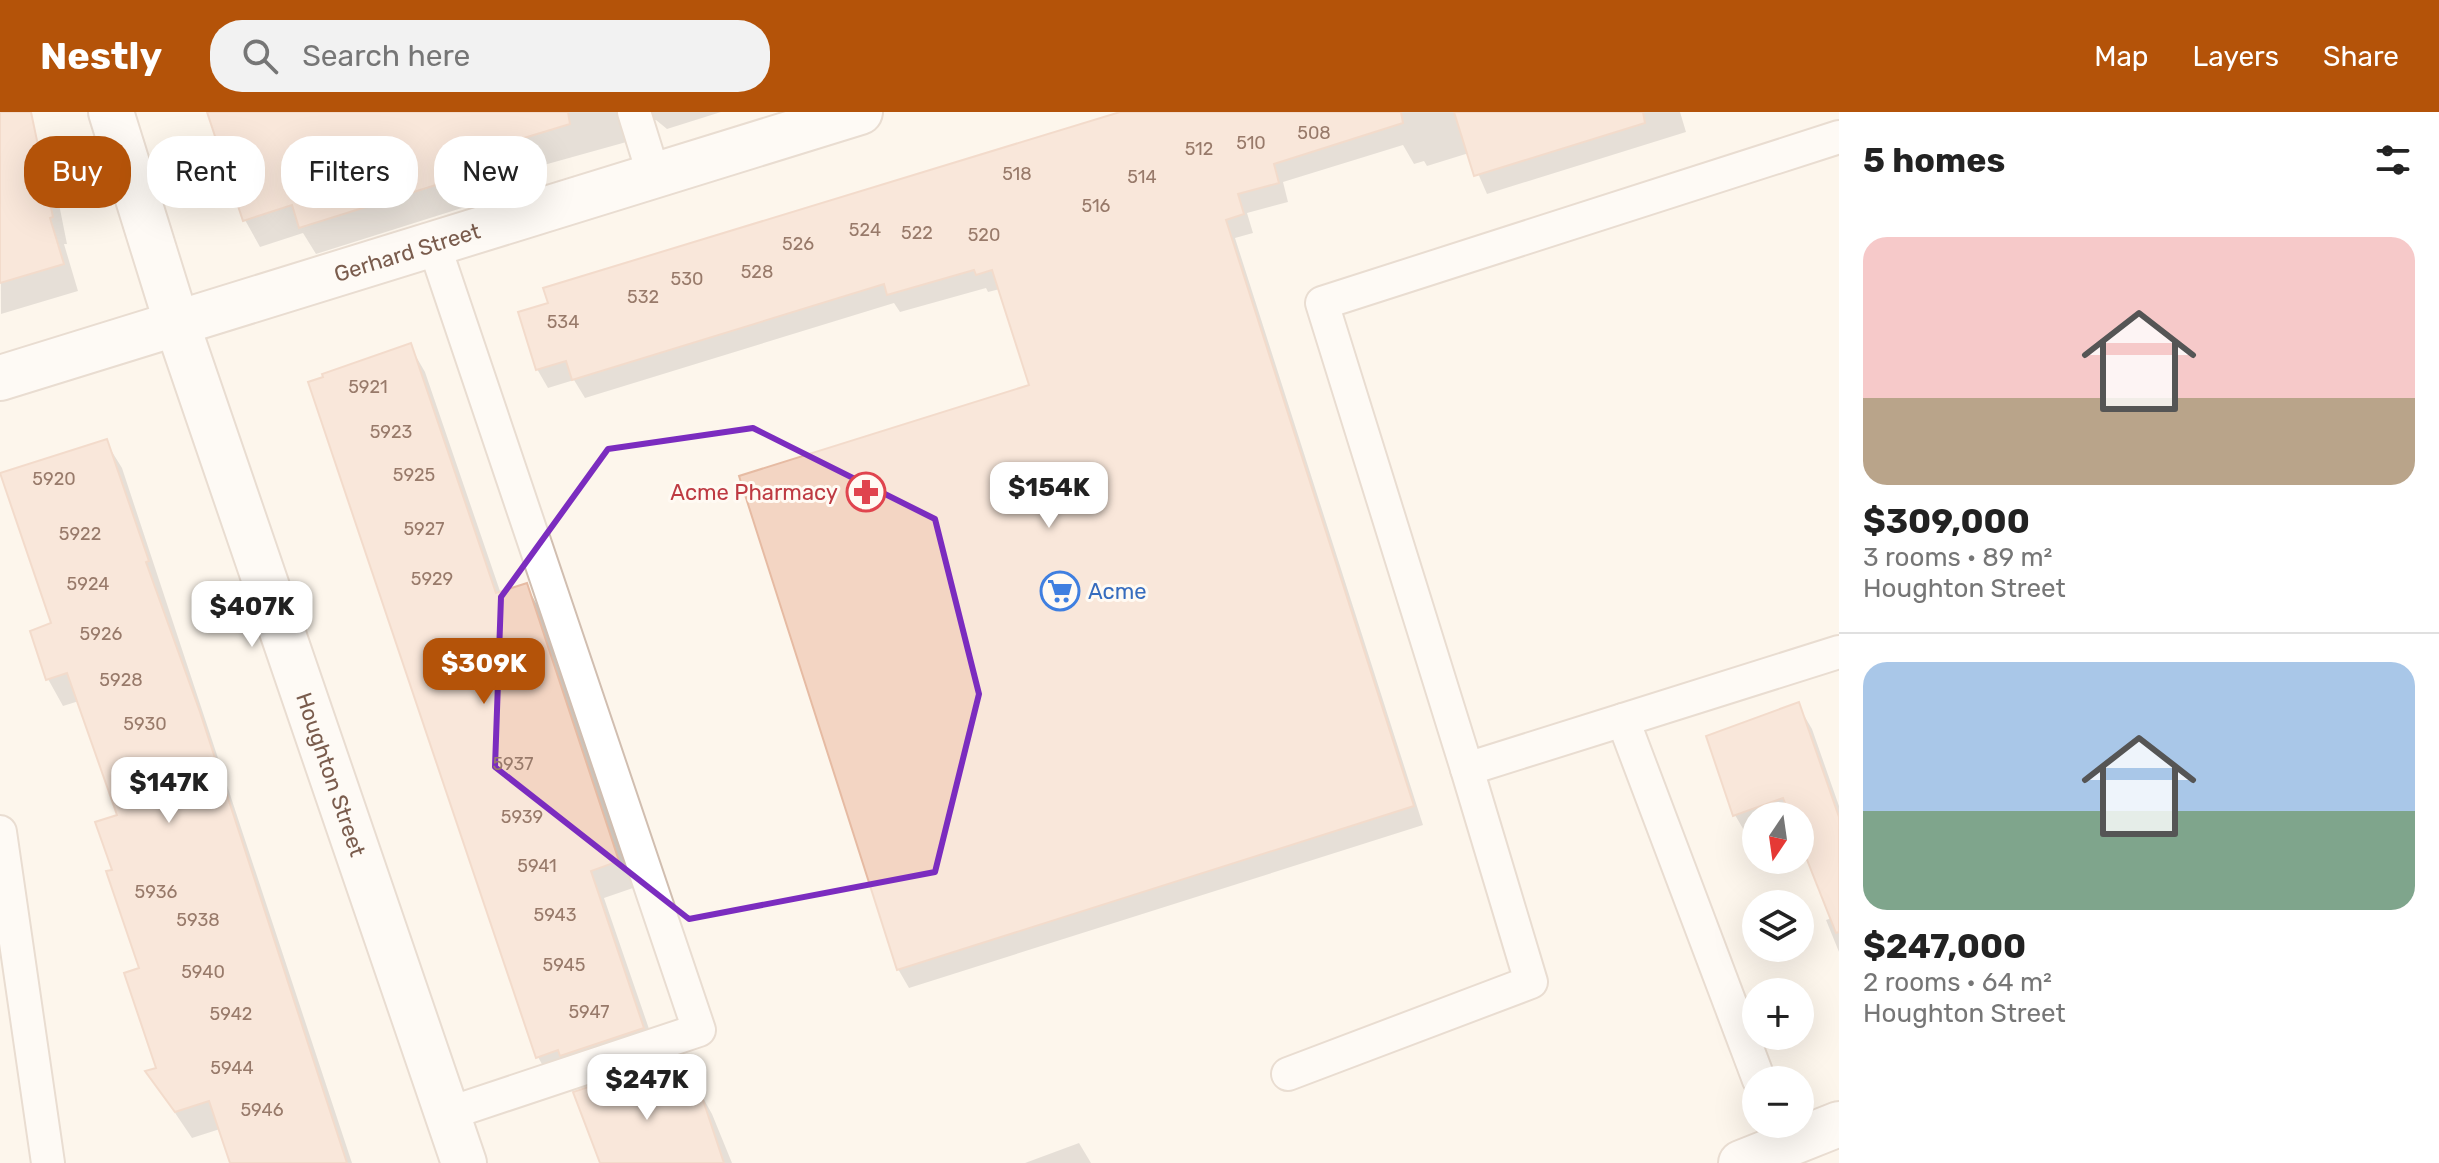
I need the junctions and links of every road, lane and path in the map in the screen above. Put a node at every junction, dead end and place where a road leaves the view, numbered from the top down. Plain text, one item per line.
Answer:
1 (111, 112) edge
2 (634, 112) edge
3 (860, 112) edge
4 (1839, 137) edge
5 (654, 176) junction
6 (434, 245) junction
7 (177, 324) junction
8 (0, 378) edge
9 (1839, 652) edge
10 (1623, 720) junction
11 (1467, 769) junction
12 (0, 832) edge
13 (1754, 1066) edge
14 (1288, 1074) dead end
15 (447, 1114) junction
16 (1839, 1124) edge
17 (1814, 1129) edge
18 (1776, 1138) edge
19 (48, 1163) edge
20 (464, 1163) edge
21 (1741, 1163) edge

1 - 7 street, Houghton Street
2 - 5 lane
3 - 5 street, Gerhard Street
4 - 11 lane
5 - 6 street, Gerhard Street
6 - 7 street, Gerhard Street
6 - 15 lane
7 - 8 street, Gerhard Street
7 - 15 street, Houghton Street
9 - 10 lane
10 - 11 lane
10 - 13 lane
11 - 14 lane
12 - 19 lane
15 - 20 street, Houghton Street
16 - 17 street
18 - 21 street

